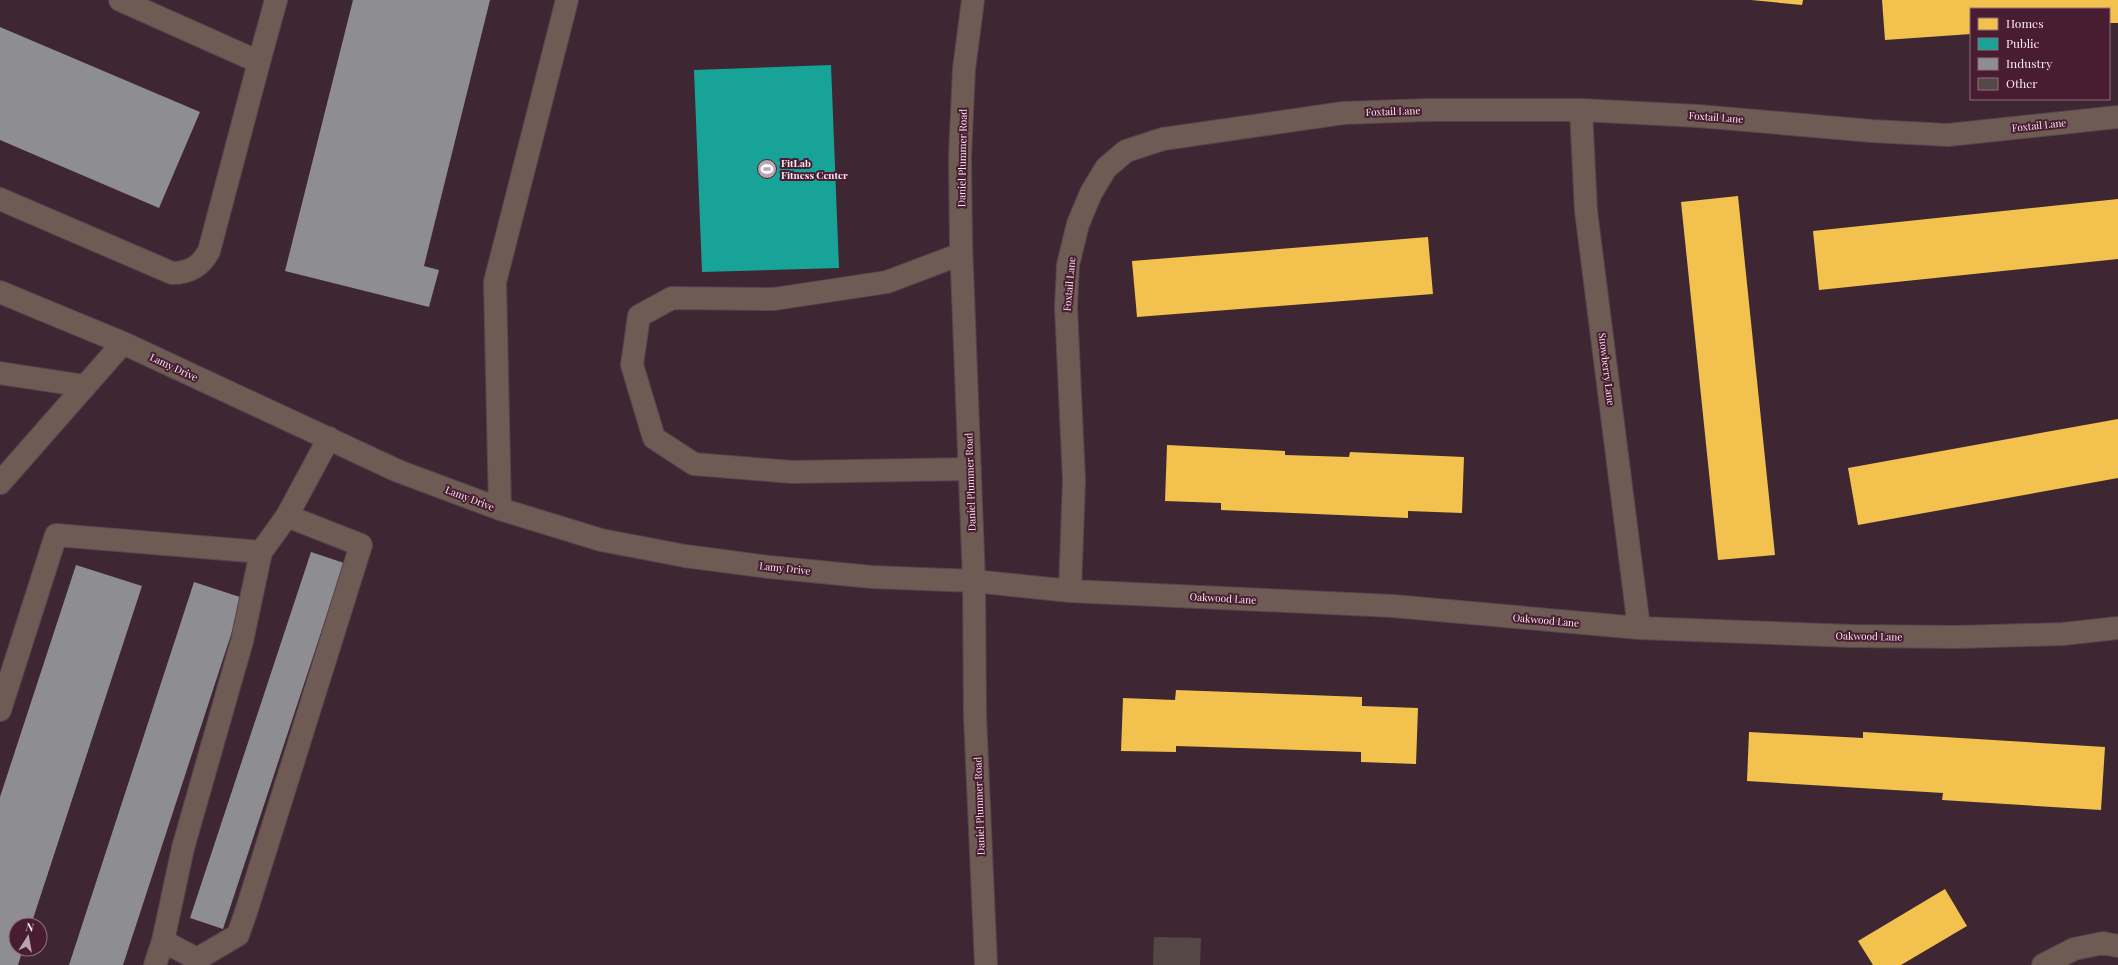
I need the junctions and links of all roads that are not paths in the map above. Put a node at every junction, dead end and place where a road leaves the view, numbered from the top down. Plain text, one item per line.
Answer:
1 (120, 0) edge
2 (276, 0) edge
3 (567, 0) edge
4 (974, 0) edge
5 (259, 62) junction
6 (1581, 110) junction
7 (2118, 117) edge
8 (0, 199) edge
9 (962, 254) junction
10 (0, 292) edge
11 (123, 343) junction
12 (0, 374) edge
13 (85, 386) junction
14 (329, 438) junction
15 (970, 469) junction
16 (0, 483) edge
17 (500, 509) junction
18 (287, 516) junction
19 (262, 552) junction
20 (974, 581) junction
21 (1070, 590) junction
22 (1639, 628) junction
23 (2118, 628) edge
24 (0, 710) edge
25 (163, 941) junction
26 (2110, 945) edge
27 (155, 965) edge
28 (986, 965) edge
29 (2043, 965) edge

1 - 5 street
2 - 5 street
3 - 17 street
4 - 9 street, Daniel Plummer Road
5 - 8 street
6 - 7 street, Foxtail Lane
6 - 21 street, Foxtail Lane
6 - 22 street, Snowberry Lane
9 - 15 street, Daniel Plummer Road
9 - 15 street
10 - 11 street, Lamy Drive
11 - 13 street
11 - 14 street, Lamy Drive
12 - 13 street
13 - 16 street
14 - 17 street, Lamy Drive
14 - 18 street
15 - 20 street, Daniel Plummer Road
17 - 20 street, Lamy Drive
18 - 19 street
18 - 25 street
19 - 24 street
19 - 25 street
20 - 21 street, Oakwood Lane
20 - 28 street, Daniel Plummer Road
21 - 22 street, Oakwood Lane
22 - 23 street, Oakwood Lane
25 - 27 street
26 - 29 street

